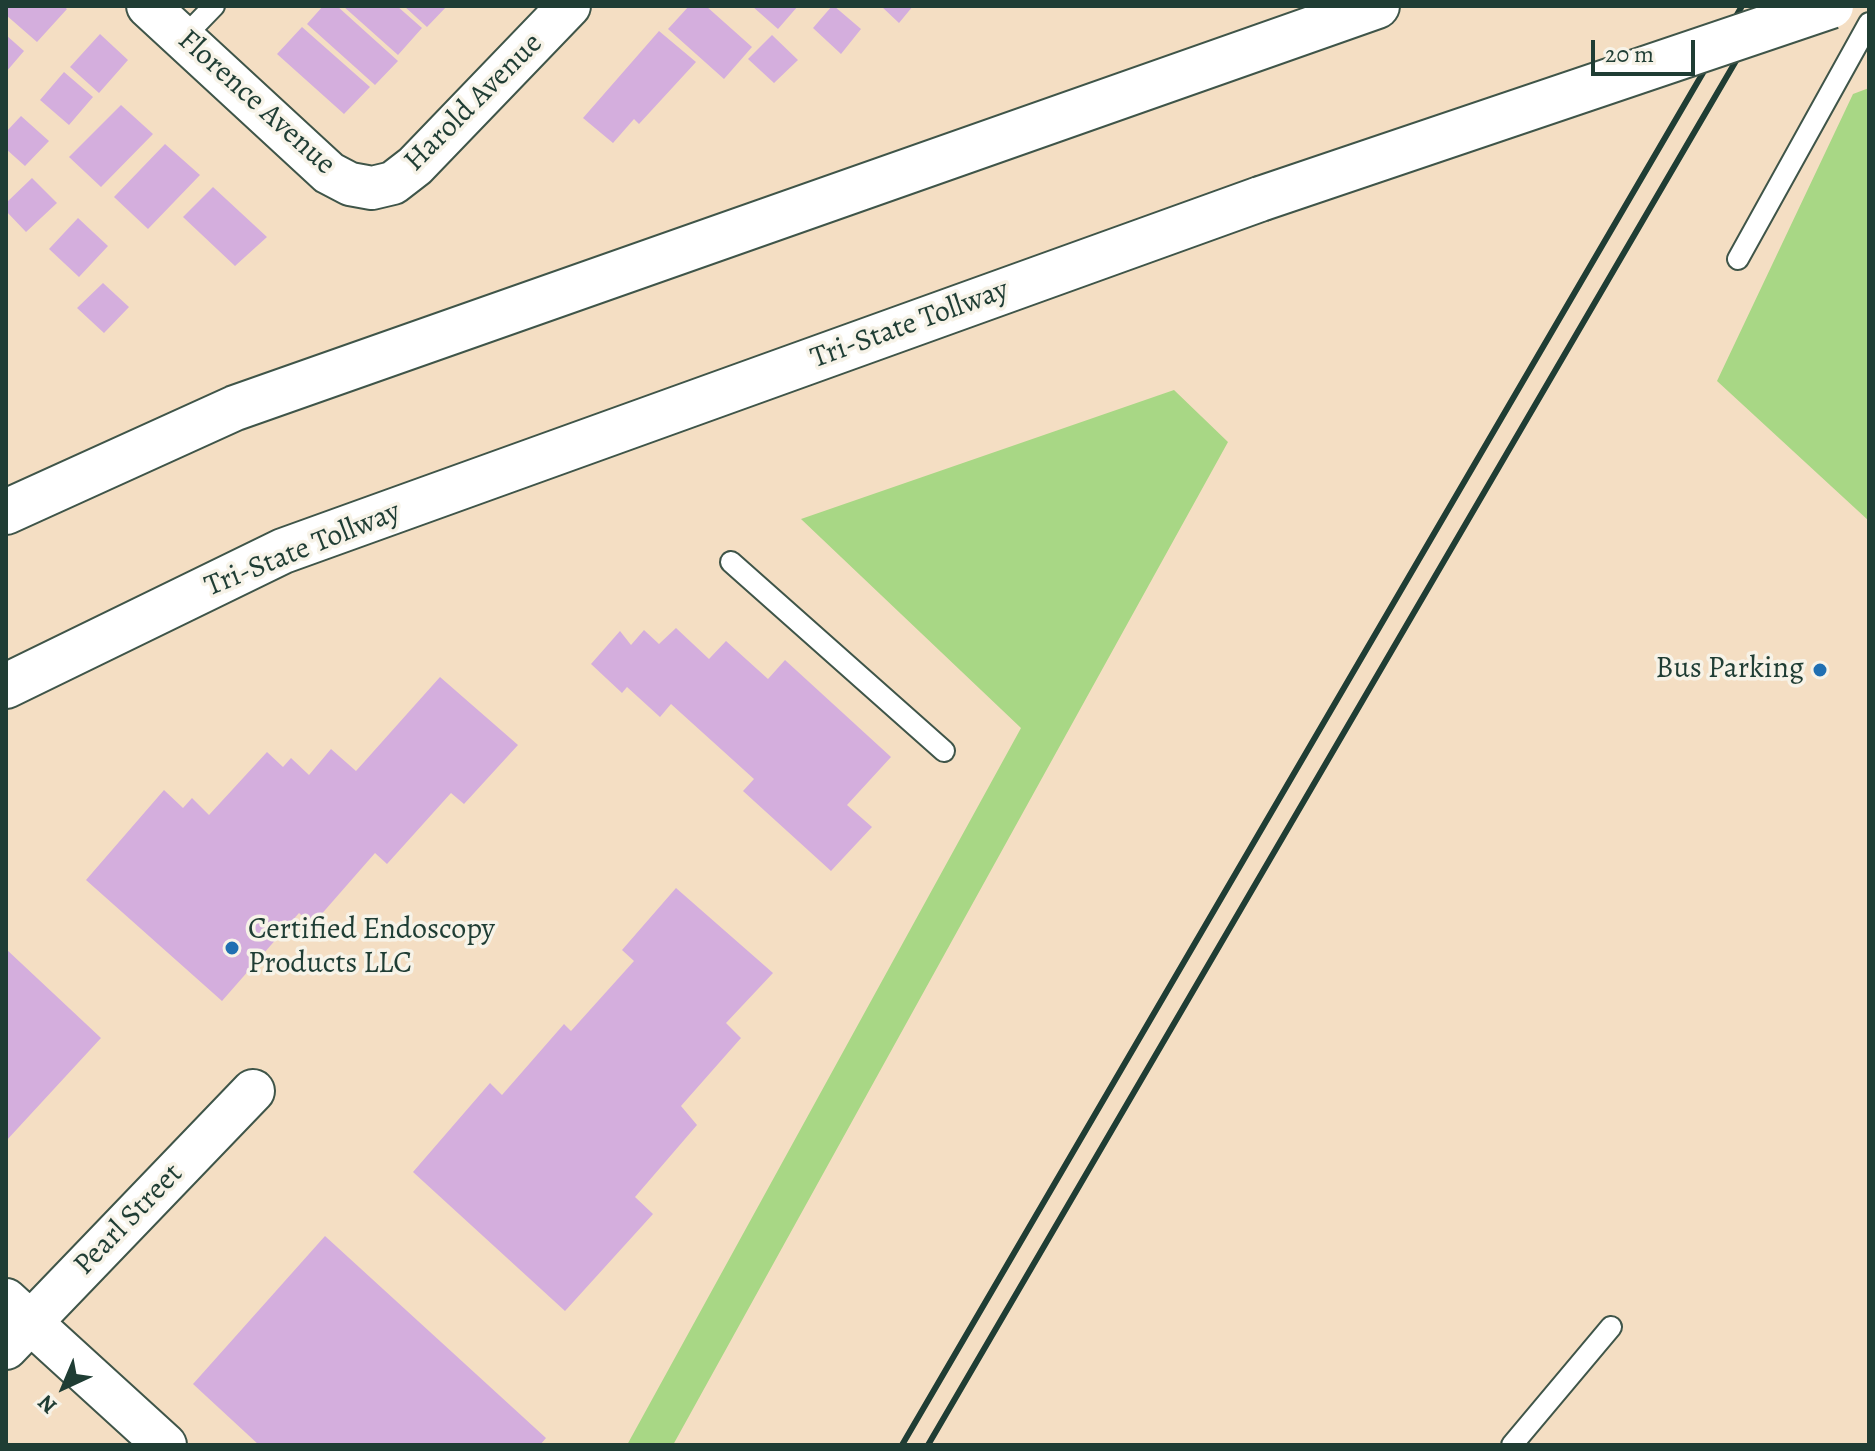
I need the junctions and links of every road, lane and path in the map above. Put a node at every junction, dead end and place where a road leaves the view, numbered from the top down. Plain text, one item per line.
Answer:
1 (148, 6) edge
2 (214, 6) edge
3 (569, 6) edge
4 (1831, 6) edge
5 (1372, 8) edge
6 (1869, 23) edge
7 (183, 38) junction
8 (372, 188) joint
9 (1738, 259) dead end
10 (6, 512) edge
11 (731, 562) dead end
12 (115, 633) junction
13 (6, 686) edge
14 (6, 713) edge
15 (944, 751) dead end
16 (253, 1091) dead end
17 (14, 1323) edge
18 (1611, 1327) dead end
19 (165, 1445) edge
20 (1512, 1445) edge

1 - 7 street, Florence Avenue
2 - 7 lane
3 - 8 street, Harold Avenue
4 - 12 highway, Tri-State Tollway, bridge
5 - 10 highway
6 - 9 lane
7 - 8 street, Florence Avenue
11 - 15 lane
12 - 13 highway, Tri-State Tollway
12 - 14 highway
16 - 17 street, Pearl Street
17 - 19 street
18 - 20 lane

